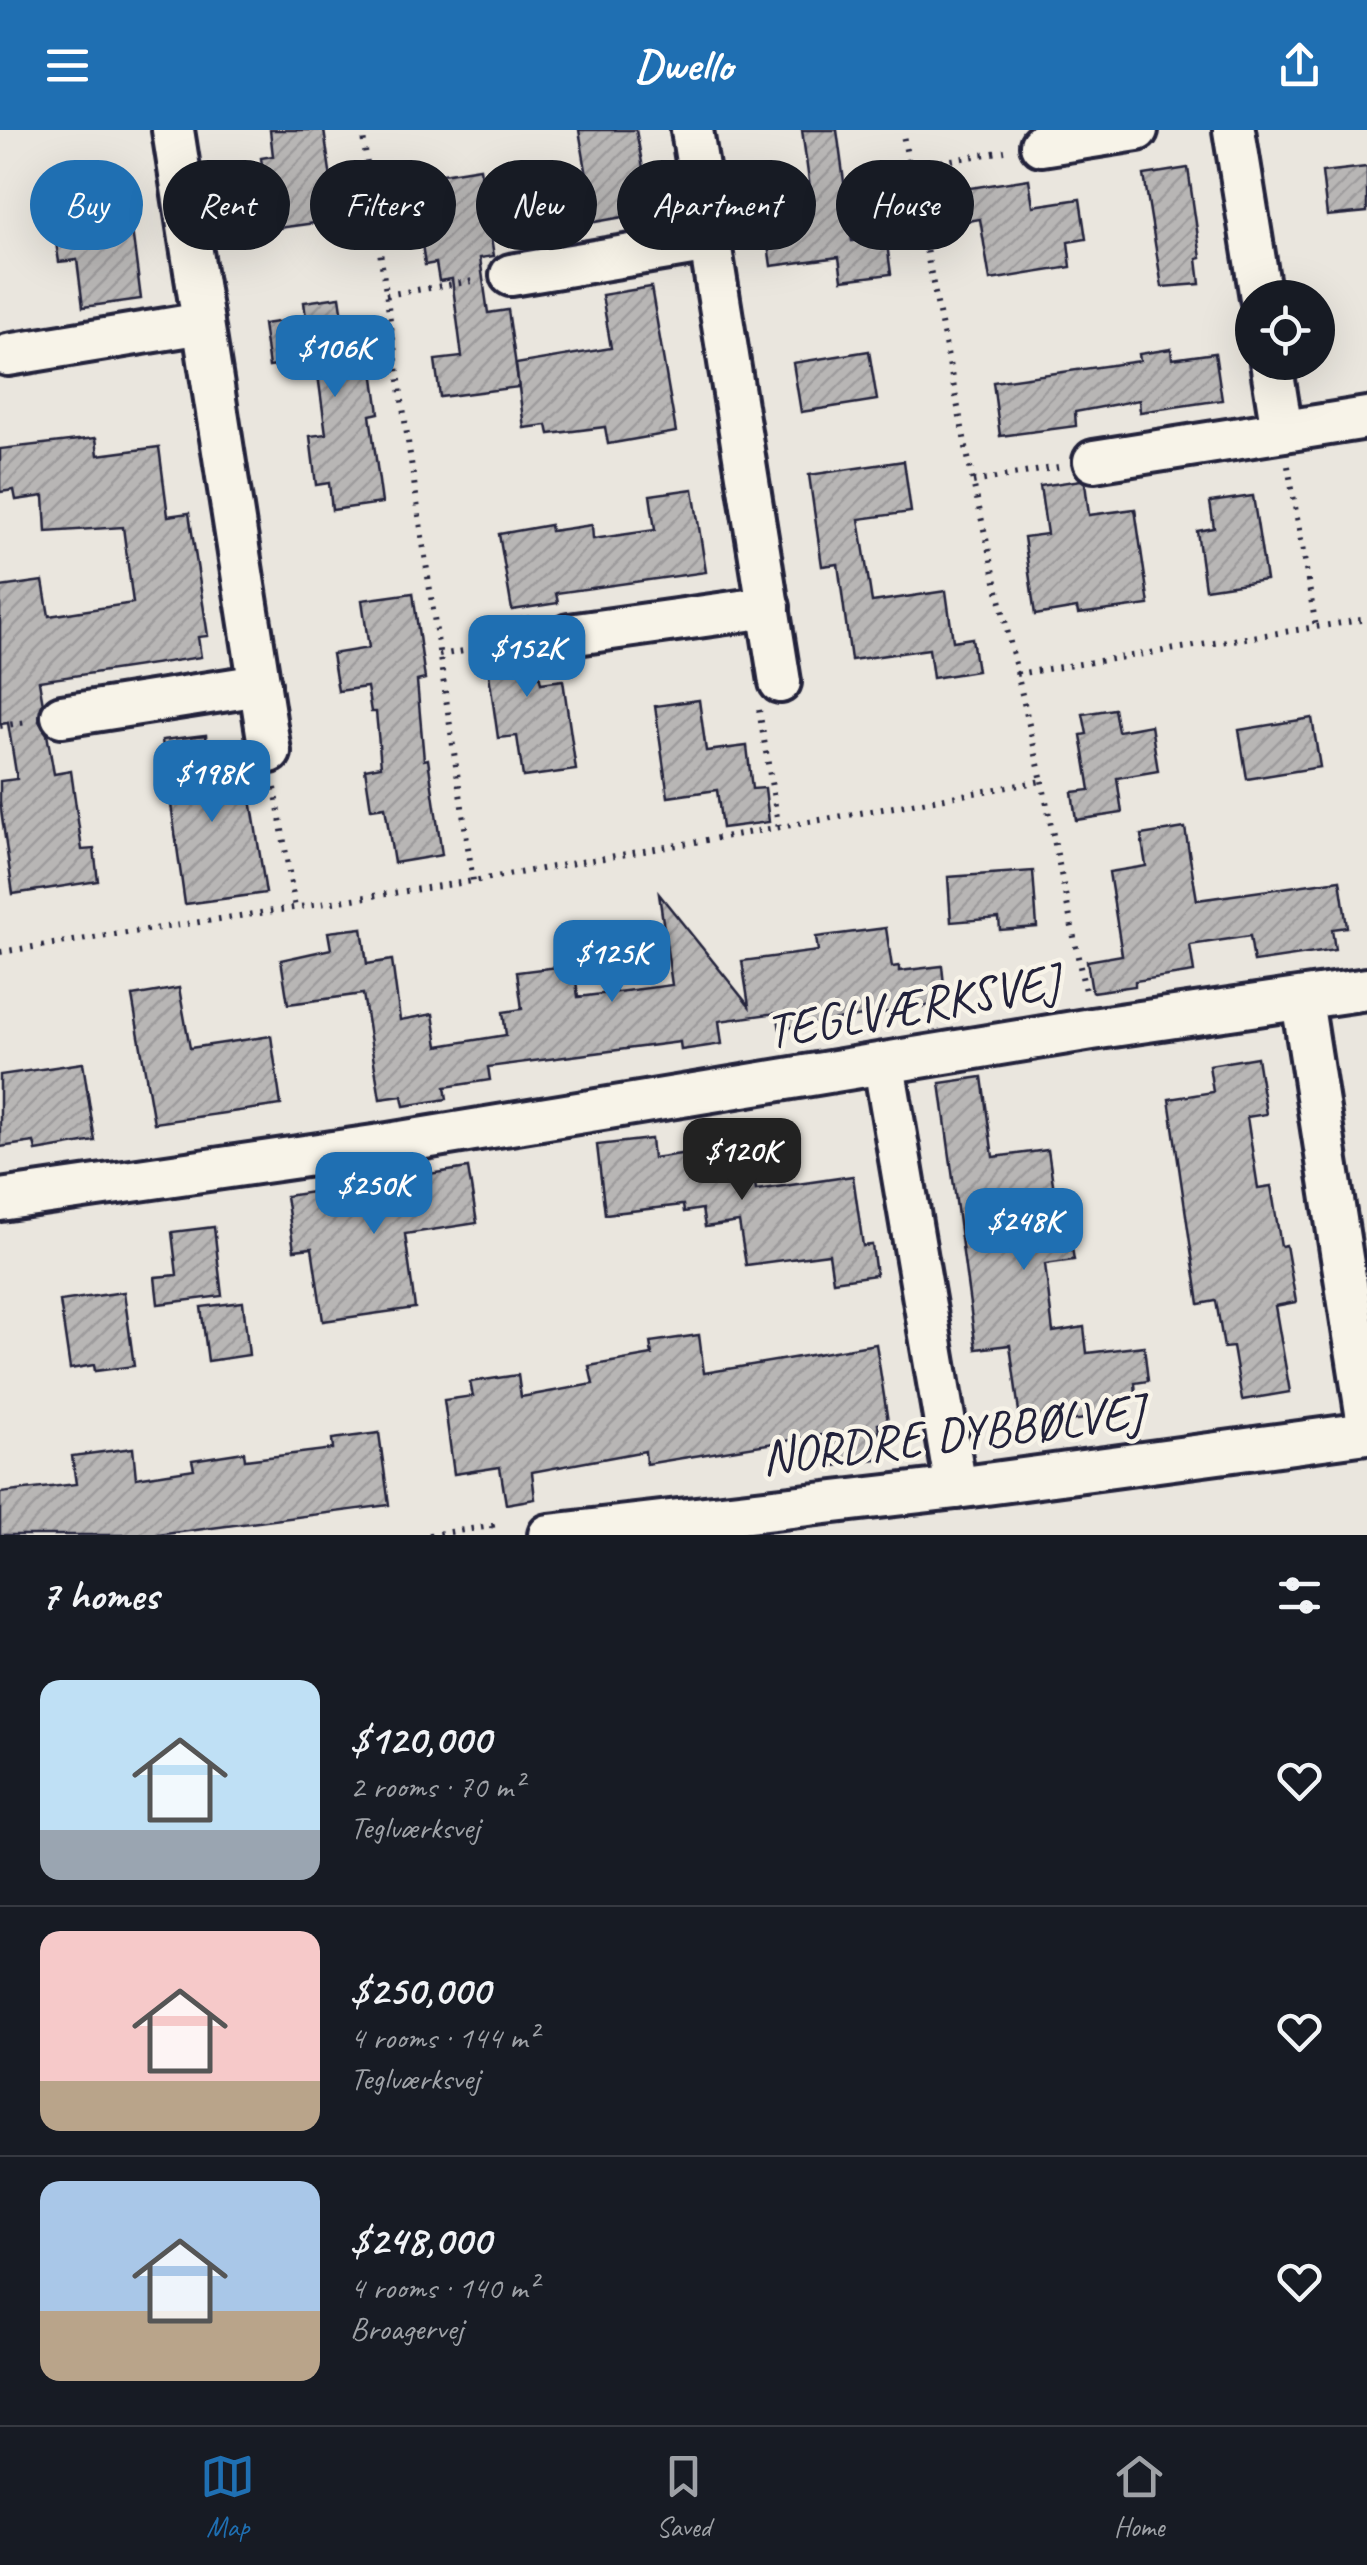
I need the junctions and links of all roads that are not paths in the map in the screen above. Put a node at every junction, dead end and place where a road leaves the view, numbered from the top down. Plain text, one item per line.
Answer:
1 (173, 130) edge
2 (692, 130) edge
3 (1137, 130) edge
4 (1234, 130) edge
5 (1041, 145) road end
6 (697, 160) edge
7 (662, 250) edge
8 (711, 250) edge
9 (511, 275) road end
10 (1258, 280) edge
11 (203, 324) junction
12 (8, 355) dead end
13 (1274, 380) edge
14 (1367, 418) edge
15 (1282, 432) junction
16 (1094, 461) road end
17 (768, 607) junction
18 (569, 635) road end
19 (780, 682) road end
20 (260, 685) junction
21 (62, 716) dead end
22 (270, 752) road end
23 (1367, 989) edge
24 (1302, 1000) junction
25 (884, 1065) junction
26 (0, 1200) edge
27 (1367, 1419) edge
28 (1367, 1433) edge
29 (956, 1488) junction
30 (550, 1535) edge

1 - 11 street
2 - 6 street
3 - 5 street
4 - 10 street
7 - 9 street
8 - 17 street
11 - 12 street
11 - 20 street
13 - 15 street
14 - 15 street
15 - 16 street
17 - 18 street
17 - 19 street
20 - 21 street
20 - 22 street
23 - 24 street, TEGLVÆRKSVEJ
24 - 25 street, TEGLVÆRKSVEJ
24 - 27 street
25 - 26 street, TEGLVÆRKSVEJ
25 - 29 street
28 - 29 street, NORDRE DYBBØLVEJ
29 - 30 street, NORDRE DYBBØLVEJ

